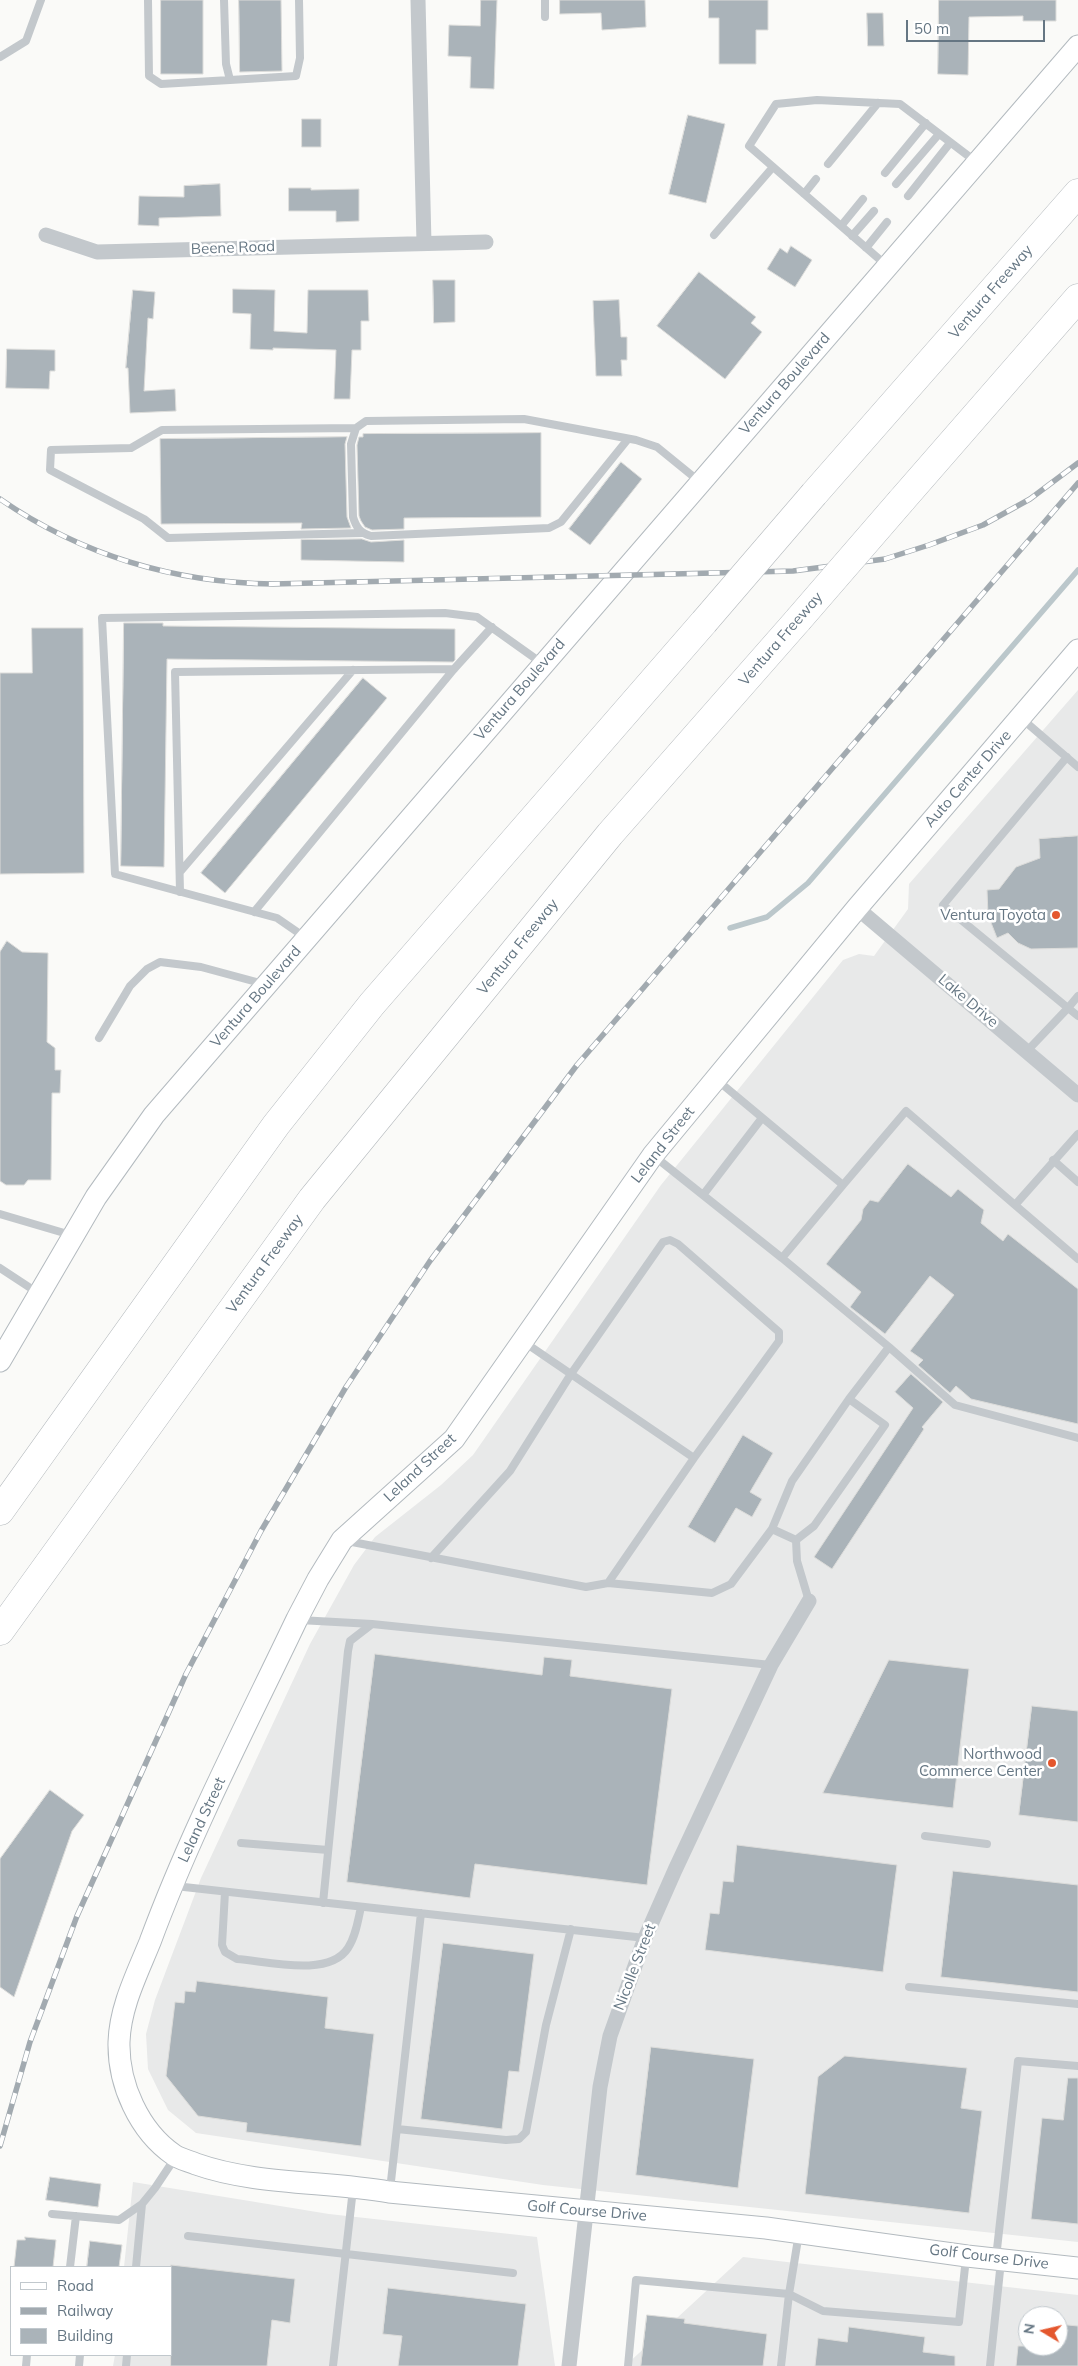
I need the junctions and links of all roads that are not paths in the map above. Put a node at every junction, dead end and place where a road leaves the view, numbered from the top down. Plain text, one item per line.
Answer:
1 (41, 0) edge
2 (148, 0) edge
3 (224, 0) edge
4 (299, 0) edge
5 (418, 0) edge
6 (545, 0) edge
7 (545, 17) dead end
8 (1078, 46) edge
9 (0, 57) edge
10 (230, 80) junction
11 (878, 103) junction
12 (926, 123) junction
13 (940, 134) junction
14 (950, 143) junction
15 (977, 163) junction
16 (828, 164) dead end
17 (773, 167) junction
18 (885, 173) dead end
19 (816, 179) dead end
20 (896, 184) dead end
21 (1078, 193) edge
22 (804, 194) junction
23 (908, 196) dead end
24 (863, 199) dead end
25 (874, 211) dead end
26 (887, 222) dead end
27 (841, 226) junction
28 (46, 234) dead end
29 (714, 235) dead end
30 (852, 236) junction
31 (486, 242) dead end
32 (424, 243) junction
33 (866, 248) junction
34 (887, 266) junction
35 (1078, 298) edge
36 (356, 428) junction
37 (628, 439) junction
38 (700, 482) junction
39 (362, 533) junction
40 (492, 628) junction
41 (1078, 650) edge
42 (543, 664) junction
43 (454, 669) junction
44 (353, 670) junction
45 (1020, 718) junction
46 (1067, 758) junction
47 (1078, 767) edge
48 (180, 872) junction
49 (180, 892) junction
50 (857, 908) junction
51 (254, 912) junction
52 (306, 938) junction
53 (266, 985) junction
54 (1078, 996) edge
55 (1068, 1008) junction
56 (1078, 1016) edge
57 (98, 1038) dead end
58 (1027, 1051) junction
59 (715, 1079) junction
60 (1078, 1095) edge
61 (762, 1118) junction
62 (1078, 1134) edge
63 (653, 1155) junction
64 (1053, 1160) junction
65 (1078, 1182) edge
66 (843, 1185) junction
67 (702, 1195) junction
68 (1015, 1205) junction
69 (0, 1214) edge
70 (73, 1236) junction
71 (782, 1258) junction
72 (1078, 1259) edge
73 (0, 1268) edge
74 (39, 1293) junction
75 (522, 1341) junction
76 (889, 1347) junction
77 (0, 1361) edge
78 (571, 1374) junction
79 (849, 1399) junction
80 (1078, 1438) edge
81 (694, 1458) junction
82 (0, 1511) edge
83 (772, 1529) junction
84 (342, 1540) junction
85 (796, 1540) junction
86 (432, 1558) junction
87 (608, 1583) junction
88 (809, 1601) joint
89 (296, 1619) junction
90 (372, 1624) junction
91 (0, 1631) edge
92 (772, 1665) junction
93 (924, 1836) dead end
94 (241, 1844) dead end
95 (987, 1844) dead end
96 (328, 1850) junction
97 (171, 1885) junction
98 (226, 1892) junction
99 (323, 1903) junction
100 (361, 1907) junction
101 (422, 1912) junction
102 (571, 1929) junction
103 (645, 1938) junction
104 (909, 1987) dead end
105 (1078, 2004) edge
106 (1078, 2066) edge
107 (129, 2095) joint
108 (397, 2129) junction
109 (176, 2156) junction
110 (353, 2186) junction
111 (389, 2192) junction
112 (142, 2204) junction
113 (586, 2211) junction
114 (52, 2214) dead end
115 (76, 2216) junction
116 (799, 2232) junction
117 (188, 2236) dead end
118 (346, 2254) junction
119 (967, 2256) junction
120 (999, 2259) junction
121 (70, 2266) edge
122 (136, 2266) edge
123 (1078, 2268) edge
124 (513, 2273) dead end
125 (789, 2294) junction
126 (333, 2366) edge
127 (569, 2366) edge
128 (628, 2366) edge
129 (782, 2366) edge
130 (990, 2366) edge

1 - 9 lane
2 - 10 lane
3 - 10 lane
4 - 10 lane
5 - 32 street
6 - 7 lane
8 - 15 street, Ventura Boulevard
11 - 12 lane
11 - 16 lane
11 - 17 lane
12 - 13 lane
12 - 18 lane
13 - 14 lane
13 - 20 lane
14 - 15 lane
14 - 23 lane
15 - 34 street, Ventura Boulevard
17 - 22 lane
17 - 29 lane
19 - 22 lane
21 - 82 highway, Ventura Freeway, bridge
22 - 27 lane
24 - 27 lane
25 - 30 lane
26 - 33 lane
27 - 30 lane
28 - 32 street, Beene Road
30 - 33 lane
31 - 32 street, Beene Road
33 - 34 lane
34 - 38 street, Ventura Boulevard
35 - 91 highway, Ventura Freeway, bridge
36 - 37 lane
36 - 39 lane
36 - 39 lane
37 - 38 lane
37 - 39 lane
38 - 42 street, Ventura Boulevard
40 - 42 lane
40 - 43 lane
40 - 49 lane
41 - 45 street, Auto Center Drive
42 - 52 street, Ventura Boulevard
43 - 44 lane
43 - 51 lane
44 - 48 lane
44 - 48 lane
45 - 46 lane
45 - 50 street, Auto Center Drive
46 - 47 lane
46 - 55 lane
48 - 49 lane
49 - 51 lane
50 - 58 street, Lake Drive
50 - 59 street, Leland Street
51 - 52 lane
52 - 53 street, Ventura Boulevard
53 - 57 lane
53 - 70 street, Ventura Boulevard
54 - 55 lane
55 - 56 lane
55 - 58 lane
58 - 60 street, Lake Drive
59 - 61 lane
59 - 63 street, Leland Street
61 - 66 lane
61 - 67 lane
62 - 64 lane
63 - 67 lane
63 - 75 street, Leland Street
64 - 65 lane
64 - 68 lane
66 - 68 lane
66 - 71 lane
67 - 71 lane
68 - 72 lane
69 - 70 lane
70 - 74 street, Ventura Boulevard
71 - 76 lane
73 - 74 lane
74 - 77 street, Ventura Boulevard
75 - 78 lane
75 - 84 street, Leland Street
76 - 79 lane
76 - 80 lane
78 - 81 lane
78 - 81 lane
78 - 86 lane
79 - 83 lane
79 - 85 lane
81 - 87 lane
83 - 85 lane
83 - 87 lane
84 - 86 lane
84 - 89 street, Leland Street
85 - 88 lane
86 - 87 lane
88 - 92 street, Nicolle Street
89 - 90 lane
89 - 97 street, Leland Street
90 - 92 lane
90 - 96 lane
92 - 103 street, Nicolle Street
93 - 95 lane
94 - 96 lane
96 - 99 lane
97 - 98 lane
97 - 107 street, Leland Street
98 - 99 lane
98 - 100 lane
99 - 100 lane
100 - 101 lane
101 - 102 lane
101 - 108 lane
102 - 103 lane
102 - 108 lane
103 - 113 street, Nicolle Street
104 - 105 lane
106 - 120 lane
107 - 109 street, Golf Course Drive
108 - 111 lane
109 - 110 street, Golf Course Drive
109 - 112 lane
110 - 111 street, Golf Course Drive
110 - 118 lane
111 - 113 street, Golf Course Drive
112 - 115 lane
112 - 122 lane
113 - 116 street, Golf Course Drive
113 - 127 street, Nicolle Street
114 - 115 lane
115 - 121 lane
116 - 119 street, Golf Course Drive
116 - 125 lane
117 - 118 lane
118 - 124 lane
118 - 126 lane
119 - 120 street, Golf Course Drive
119 - 125 lane
120 - 123 street, Golf Course Drive
120 - 130 lane
125 - 128 lane
125 - 129 lane

